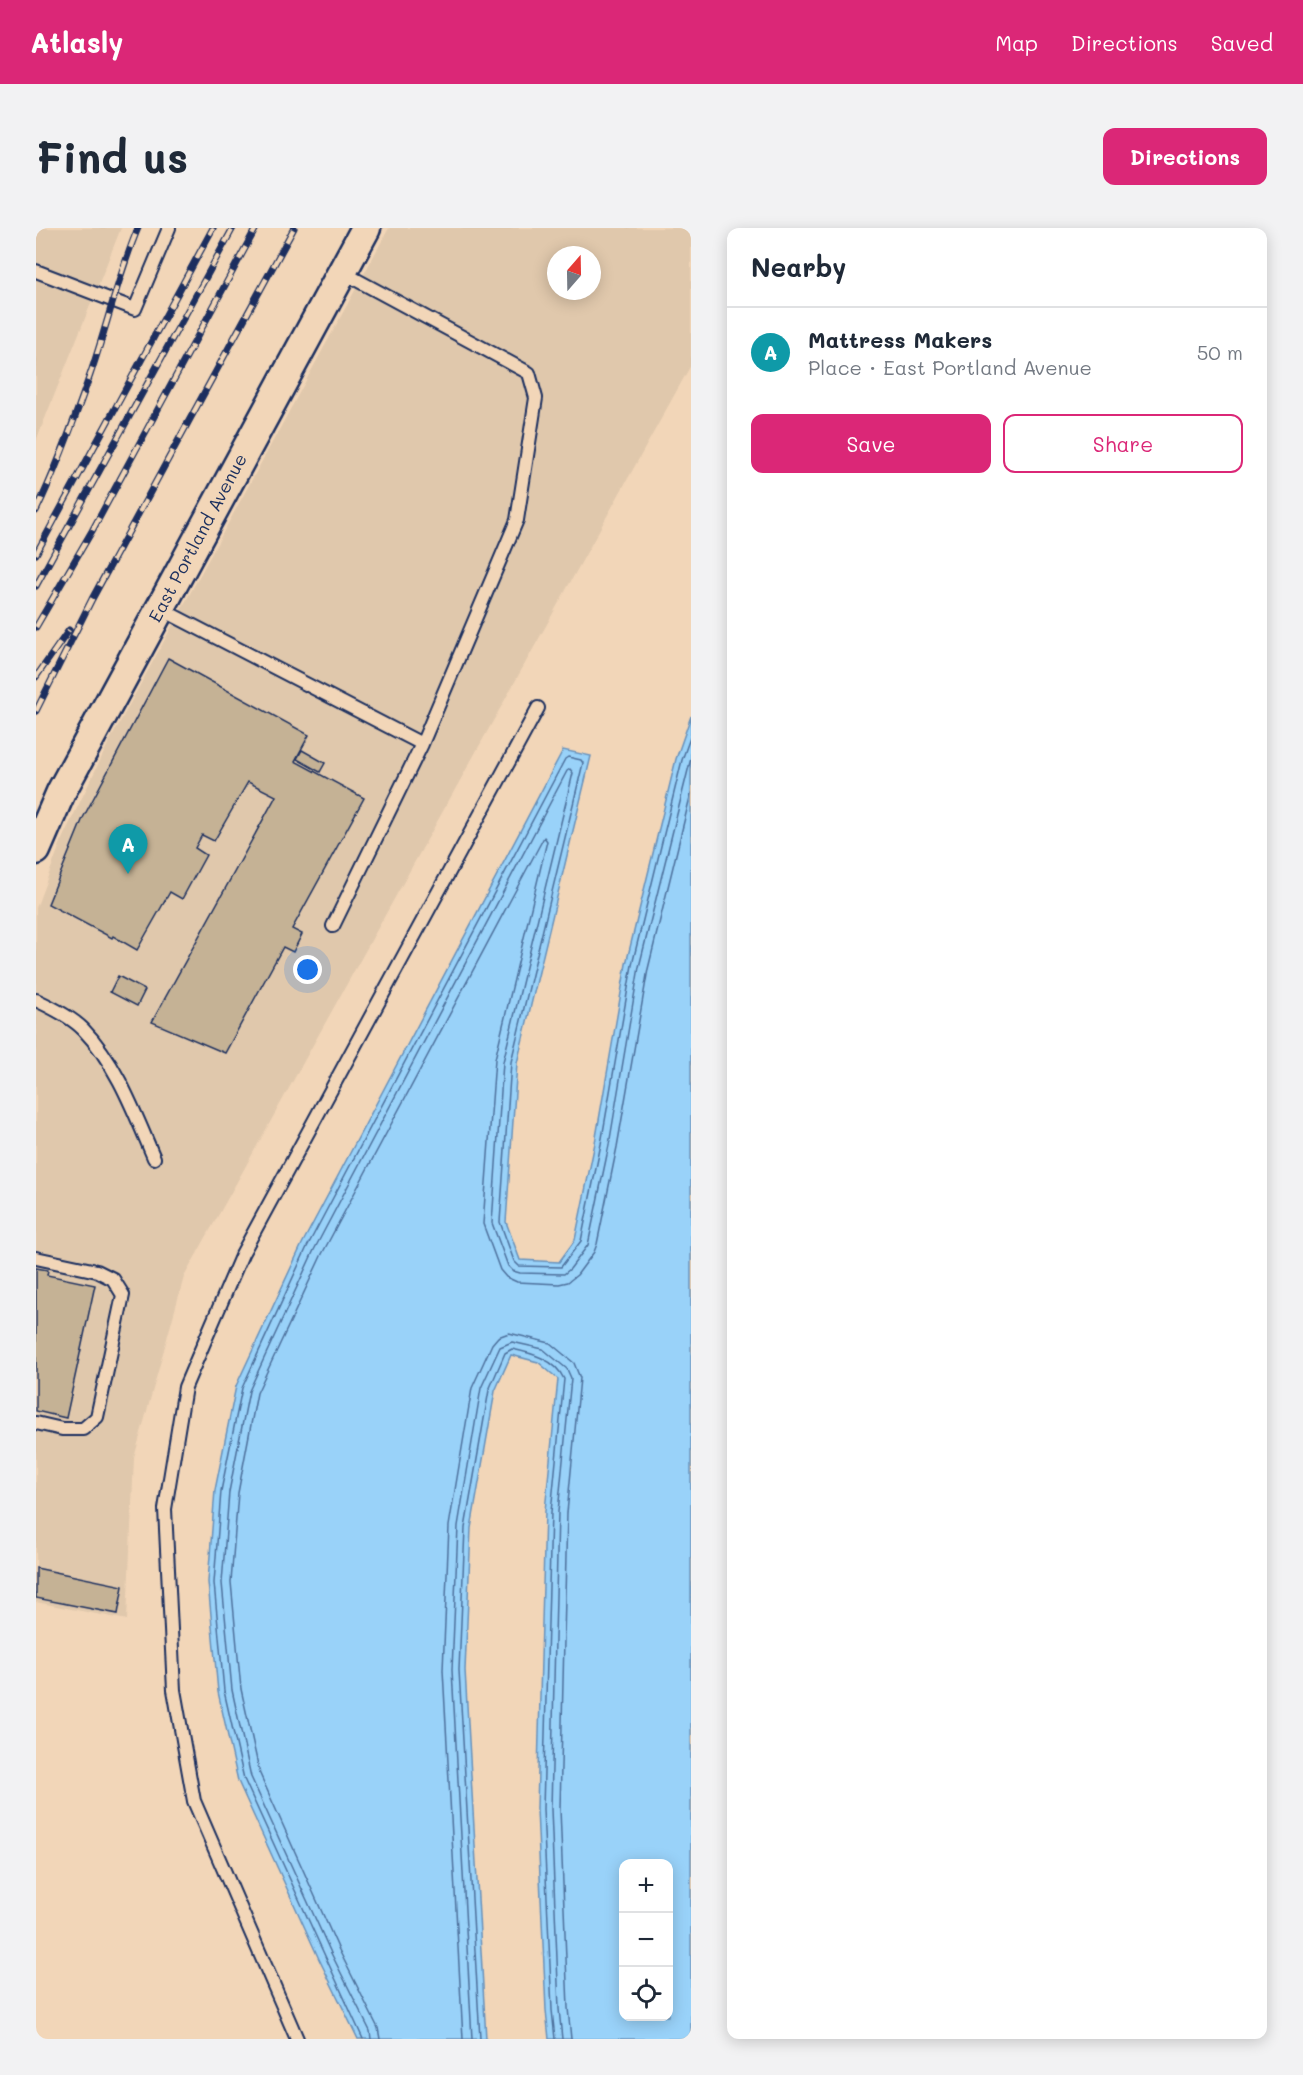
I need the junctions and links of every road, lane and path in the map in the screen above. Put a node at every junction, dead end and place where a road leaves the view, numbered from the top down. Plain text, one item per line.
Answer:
1 (169, 228) edge
2 (366, 228) edge
3 (36, 271) edge
4 (342, 272) junction
5 (159, 608) junction
6 (538, 708) dead end
7 (422, 744) junction
8 (36, 850) edge
9 (333, 926) dead end
10 (36, 1000) edge
11 (154, 1158) dead end
12 (36, 1258) edge
13 (36, 1423) edge
14 (297, 2039) edge

1 - 3 lane
2 - 4 street, East Portland Avenue
4 - 5 street, East Portland Avenue
4 - 7 lane
5 - 7 lane
5 - 8 street, East Portland Avenue
6 - 14 lane
7 - 9 lane
10 - 11 lane
12 - 13 lane

